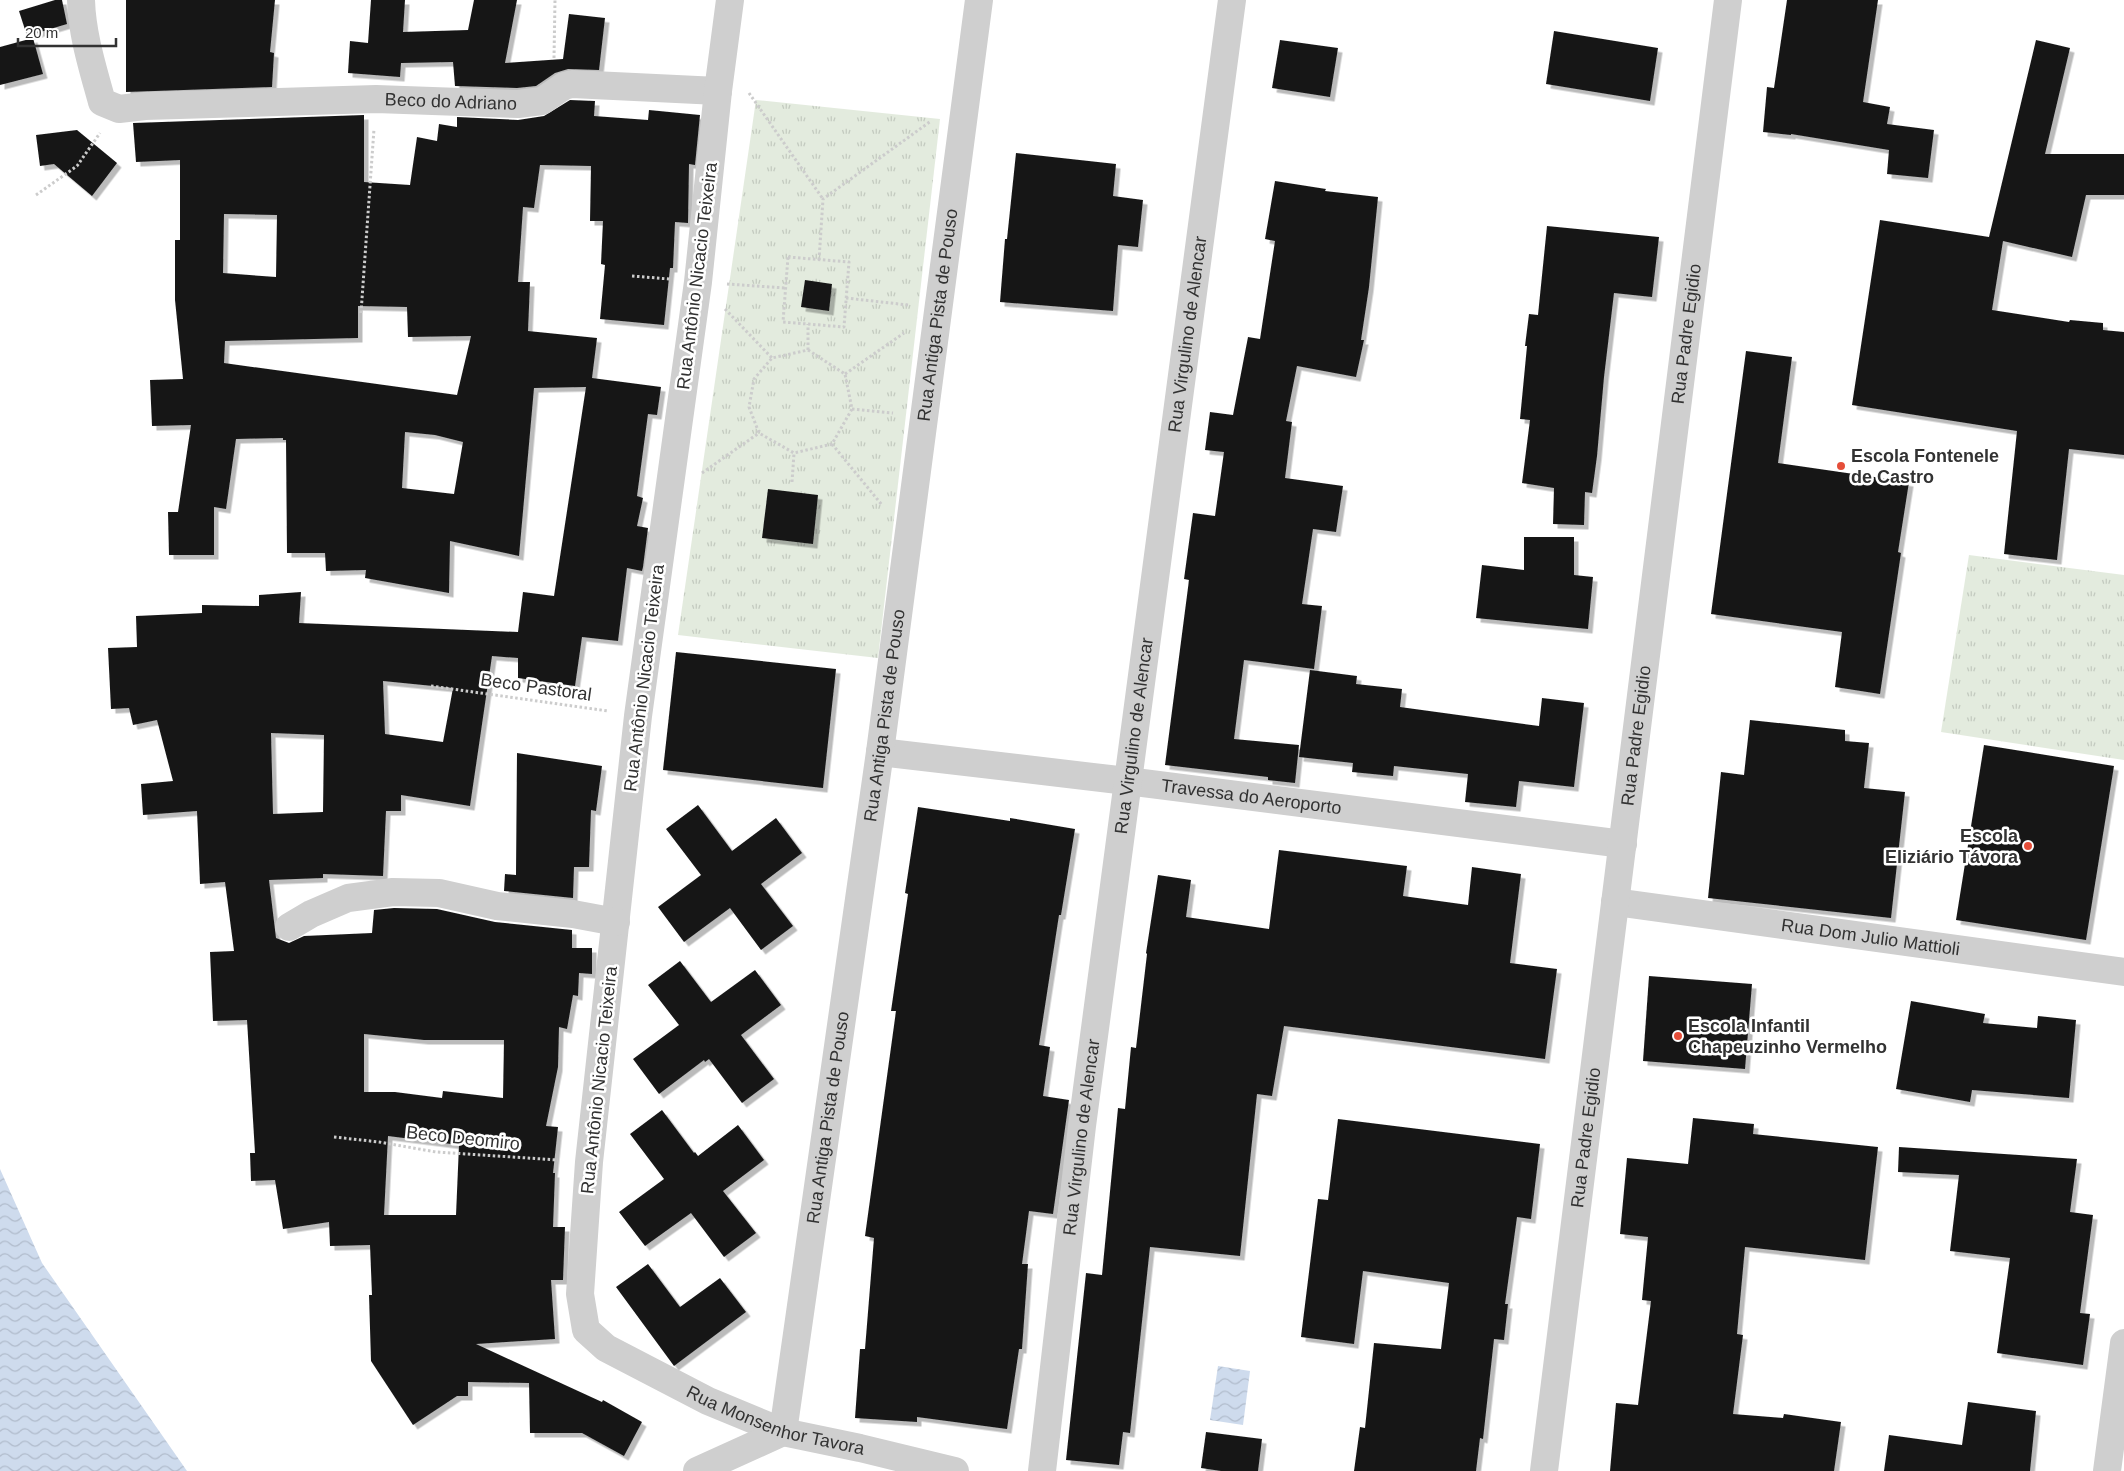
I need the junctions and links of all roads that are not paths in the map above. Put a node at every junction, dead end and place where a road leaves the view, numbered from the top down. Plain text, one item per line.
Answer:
1 (81, 0) edge
2 (730, 0) edge
3 (980, 0) edge
4 (1232, 0) edge
5 (1728, 0) edge
6 (718, 91) junction
7 (880, 752) junction
8 (1127, 781) junction
9 (1623, 844) junction
10 (1616, 902) junction
11 (616, 922) junction
12 (289, 927) dead end
13 (2124, 972) edge
14 (2124, 1343) edge
15 (606, 1348) joint
16 (783, 1432) junction
17 (697, 1471) edge
18 (955, 1471) edge
19 (1042, 1471) edge
20 (1544, 1471) edge
21 (2107, 1471) edge

1 - 6 street, Beco do Adriano
2 - 6 street, Rua Antônio Nicacio Teixeira
3 - 7 street, Rua Antiga Pista de Pouso
4 - 8 street, Rua Virgulino de Alencar
5 - 9 street, Rua Padre Egidio
6 - 11 street, Rua Antônio Nicacio Teixeira
7 - 8 street, Travessa do Aeroporto
7 - 16 street, Rua Antiga Pista de Pouso
8 - 9 street, Travessa do Aeroporto
8 - 19 street, Rua Virgulino de Alencar
9 - 10 street, Rua Padre Egidio
10 - 13 street, Rua Dom Julio Mattioli
10 - 20 street, Rua Padre Egidio
11 - 12 street
11 - 15 street, Rua Antônio Nicacio Teixeira
14 - 21 street
15 - 16 street, Rua Monsenhor Tavora
16 - 17 street
16 - 18 street, Rua Monsenhor Tavora

